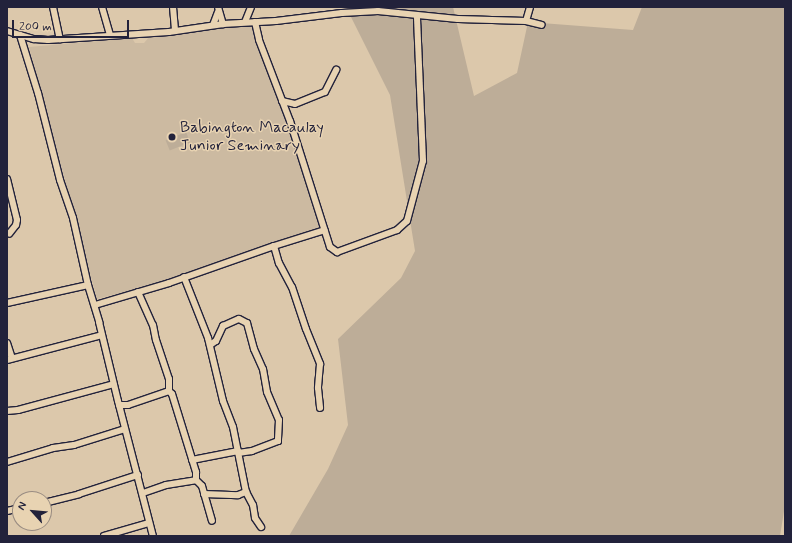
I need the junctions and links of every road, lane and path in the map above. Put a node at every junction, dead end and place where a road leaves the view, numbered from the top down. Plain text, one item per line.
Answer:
1 (52, 7) edge
2 (102, 7) edge
3 (173, 7) edge
4 (251, 7) edge
5 (530, 7) edge
6 (218, 9) edge
7 (377, 9) edge
8 (417, 15) junction
9 (526, 21) junction
10 (245, 22) junction
11 (255, 22) junction
12 (223, 24) junction
13 (213, 25) junction
14 (542, 25) dead end
15 (7, 31) edge
16 (176, 31) junction
17 (20, 35) junction
18 (110, 35) junction
19 (60, 39) junction
20 (336, 70) dead end
21 (282, 102) junction
22 (7, 179) edge
23 (325, 230) junction
24 (9, 234) dead end
25 (274, 246) junction
26 (184, 277) junction
27 (88, 285) junction
28 (138, 292) junction
29 (7, 303) edge
30 (95, 305) junction
31 (102, 335) junction
32 (7, 343) edge
33 (210, 345) junction
34 (10, 359) edge
35 (114, 384) junction
36 (169, 391) junction
37 (119, 405) junction
38 (320, 408) dead end
39 (7, 411) edge
40 (125, 429) junction
41 (238, 452) junction
42 (192, 460) junction
43 (7, 462) edge
44 (138, 475) junction
45 (196, 480) junction
46 (246, 492) junction
47 (143, 493) junction
48 (204, 494) junction
49 (52, 501) edge
50 (212, 521) dead end
51 (150, 523) junction
52 (261, 527) dead end
53 (104, 536) edge
54 (153, 536) edge

1 - 19 street
2 - 18 street
3 - 16 street
4 - 10 street
5 - 9 street
6 - 12 street
6 - 13 street
7 - 8 street
7 - 11 street
8 - 9 street
8 - 23 street
9 - 14 street
10 - 11 street
10 - 12 street
11 - 21 street
12 - 13 street
13 - 16 street
15 - 17 street
16 - 18 street
17 - 19 street
17 - 27 street
18 - 19 street
20 - 21 street
21 - 23 street
22 - 24 street
23 - 25 street
25 - 26 street
25 - 38 street
26 - 28 street
26 - 33 street
27 - 29 street
27 - 30 street
28 - 30 street
28 - 36 street
30 - 31 street
31 - 34 street
31 - 35 street
32 - 34 street
33 - 41 street
33 - 41 street
35 - 37 street
35 - 39 street
36 - 37 street
36 - 42 street
37 - 40 street
40 - 43 street
40 - 44 street
41 - 42 street
41 - 46 street
42 - 45 street
44 - 47 street
44 - 49 street
45 - 47 street
45 - 48 street
46 - 48 street
46 - 52 street
47 - 51 street
48 - 50 street
51 - 53 street
51 - 54 street

